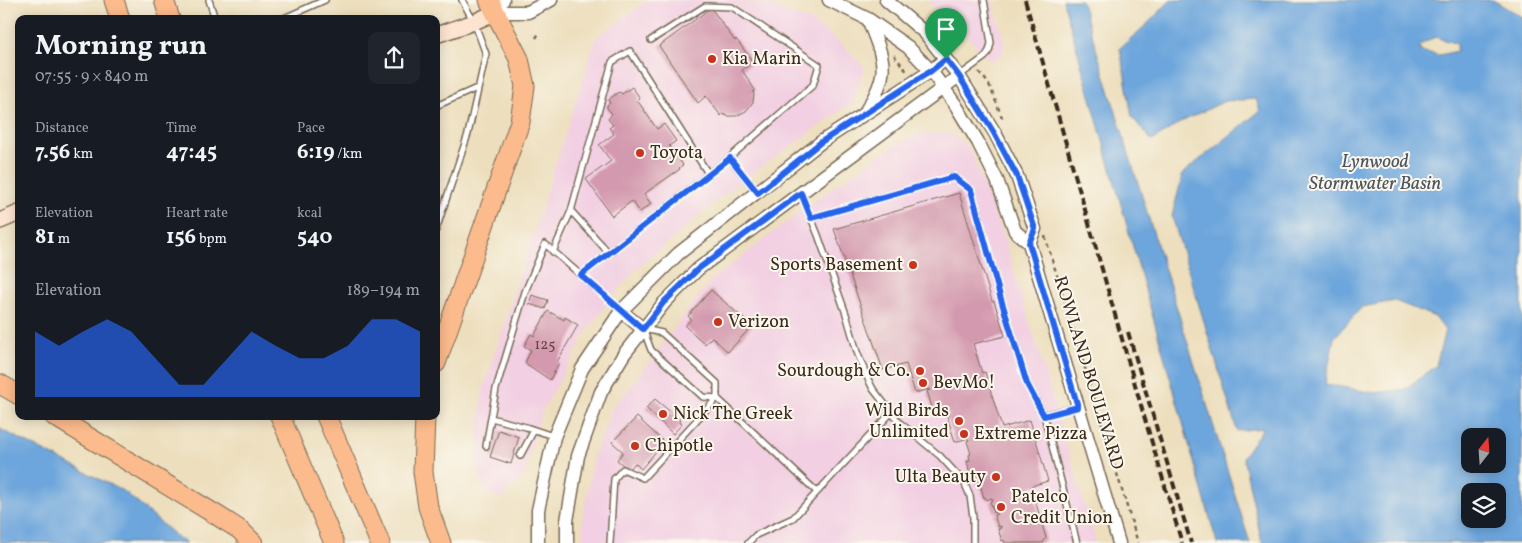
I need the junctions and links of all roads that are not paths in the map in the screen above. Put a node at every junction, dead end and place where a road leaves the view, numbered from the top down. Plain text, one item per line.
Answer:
1 (114, 0) edge
2 (164, 0) edge
3 (209, 0) edge
4 (325, 0) edge
5 (462, 0) edge
6 (551, 0) edge
7 (829, 0) edge
8 (886, 0) edge
9 (984, 0) edge
10 (496, 4) edge
11 (119, 15) edge
12 (169, 15) edge
13 (214, 15) edge
14 (291, 15) edge
15 (868, 19) junction
16 (474, 22) junction
17 (440, 34) edge
18 (650, 40) dead end
19 (946, 59) junction
20 (931, 71) junction
21 (959, 76) junction
22 (944, 87) junction
23 (477, 88) junction
24 (440, 104) edge
25 (865, 114) junction
26 (730, 158) junction
27 (709, 175) junction
28 (758, 193) junction
29 (801, 193) junction
30 (571, 211) junction
31 (15, 215) edge
32 (440, 218) edge
33 (811, 218) junction
34 (0, 221) edge
35 (1029, 243) junction
36 (553, 252) junction
37 (609, 253) junction
38 (581, 275) junction
39 (621, 310) junction
40 (643, 329) junction
41 (440, 352) edge
42 (0, 384) edge
43 (15, 393) edge
44 (717, 398) junction
45 (1078, 407) junction
46 (891, 413) junction
47 (1044, 416) junction
48 (491, 418) junction
49 (61, 420) edge
50 (282, 420) edge
51 (328, 420) edge
52 (425, 420) edge
53 (534, 430) junction
54 (554, 437) junction
55 (486, 446) dead end
56 (520, 456) dead end
57 (817, 492) junction
58 (253, 543) edge
59 (334, 543) edge
60 (380, 543) edge
61 (441, 543) edge
62 (538, 543) edge
63 (568, 543) edge
64 (610, 543) edge
65 (748, 543) edge
66 (973, 543) edge
67 (1077, 543) edge
68 (1119, 543) edge

1 - 11 highway
2 - 12 highway
3 - 13 lane
4 - 14 lane
5 - 16 lane
6 - 10 street
7 - 15 street, ROWLAND BOULEVARD
8 - 19 street, ROWLAND BOULEVARD
9 - 21 lane
10 - 16 main road
10 - 41 highway
15 - 20 street, ROWLAND BOULEVARD
15 - 25 street
16 - 17 main road
16 - 23 lane
18 - 26 lane
19 - 20 street
19 - 21 street, ROWLAND BOULEVARD
20 - 22 street, ROWLAND BOULEVARD
20 - 25 street
21 - 22 street
21 - 35 street, ROWLAND BOULEVARD
22 - 29 street
22 - 35 street, ROWLAND BOULEVARD
23 - 24 lane
23 - 32 lane
25 - 28 street
26 - 27 lane
26 - 28 lane
27 - 30 lane
27 - 37 lane
28 - 39 street
29 - 33 lane
29 - 40 street
30 - 36 lane
30 - 37 lane
31 - 34 main road
33 - 46 lane
33 - 47 lane
35 - 45 street, ROWLAND BOULEVARD
36 - 38 lane
36 - 48 lane
37 - 38 lane
38 - 39 lane
39 - 40 street
39 - 54 street
40 - 44 lane
40 - 44 lane
40 - 63 street
42 - 43 highway
44 - 57 lane
44 - 64 lane
45 - 47 lane
45 - 68 street, ROWLAND BOULEVARD
46 - 57 lane
46 - 66 lane
47 - 67 lane
48 - 53 lane
48 - 55 lane
49 - 58 highway
50 - 59 highway
51 - 60 highway
52 - 61 highway
53 - 54 lane
53 - 56 lane
54 - 62 street
57 - 65 lane

